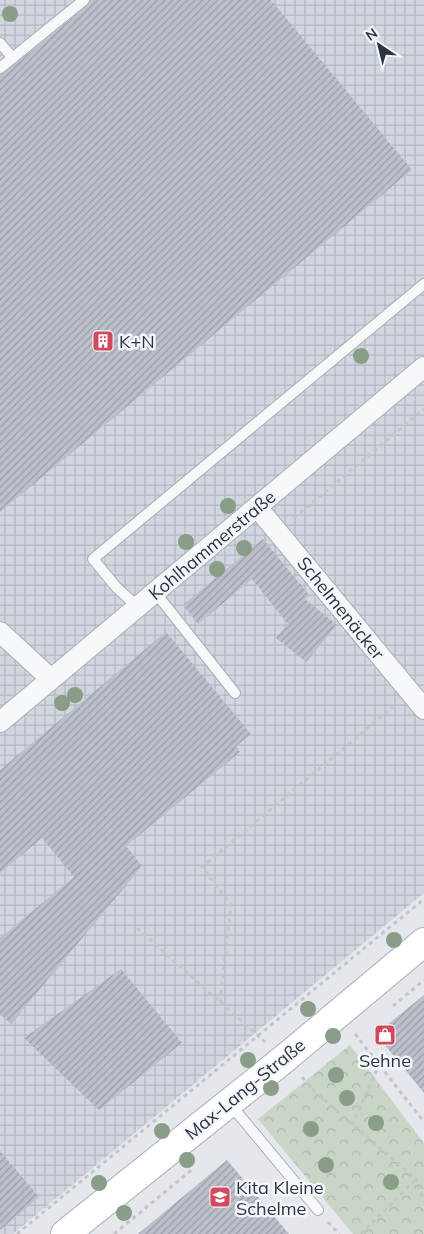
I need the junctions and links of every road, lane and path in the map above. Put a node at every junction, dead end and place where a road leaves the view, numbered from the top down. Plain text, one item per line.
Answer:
1 (84, 0) edge
2 (0, 42) edge
3 (13, 58) junction
4 (0, 68) edge
5 (424, 284) edge
6 (424, 367) edge
7 (424, 409) edge
8 (258, 507) junction
9 (278, 531) junction
10 (155, 592) junction
11 (138, 607) junction
12 (0, 632) edge
13 (398, 678) junction
14 (52, 679) junction
15 (235, 693) dead end
16 (424, 709) edge
17 (0, 722) edge
18 (424, 899) edge
19 (137, 928) dead end
20 (424, 942) edge
21 (220, 1002) junction
22 (339, 1014) junction
23 (258, 1036) junction
24 (284, 1059) junction
25 (379, 1065) junction
26 (229, 1103) junction
27 (424, 1122) edge
28 (352, 1125) junction
29 (416, 1179) junction
30 (424, 1202) edge
31 (318, 1210) dead end
32 (17, 1234) edge
33 (65, 1234) edge
34 (361, 1234) edge

1 - 3 lane
2 - 3 lane
3 - 4 lane
5 - 11 lane
6 - 8 street, Kohlhammerstraße
7 - 9 path
8 - 9 street, Schelmenäcker
8 - 10 street, Kohlhammerstraße
9 - 13 street, Schelmenäcker
10 - 11 street, Kohlhammerstraße
10 - 15 lane
11 - 14 street, Kohlhammerstraße
12 - 14 street
13 - 16 street, Schelmenäcker
13 - 21 path
14 - 17 street, Kohlhammerstraße
18 - 23 path
19 - 21 path
20 - 22 main road, Max-Lang-Straße
21 - 23 path
22 - 24 main road, Max-Lang-Straße
22 - 25 path
23 - 24 path
23 - 32 path
24 - 26 main road, Max-Lang-Straße
24 - 28 path
25 - 27 path
25 - 28 path
26 - 31 lane
26 - 33 main road, Max-Lang-Straße
28 - 29 path
29 - 30 path
29 - 34 path

